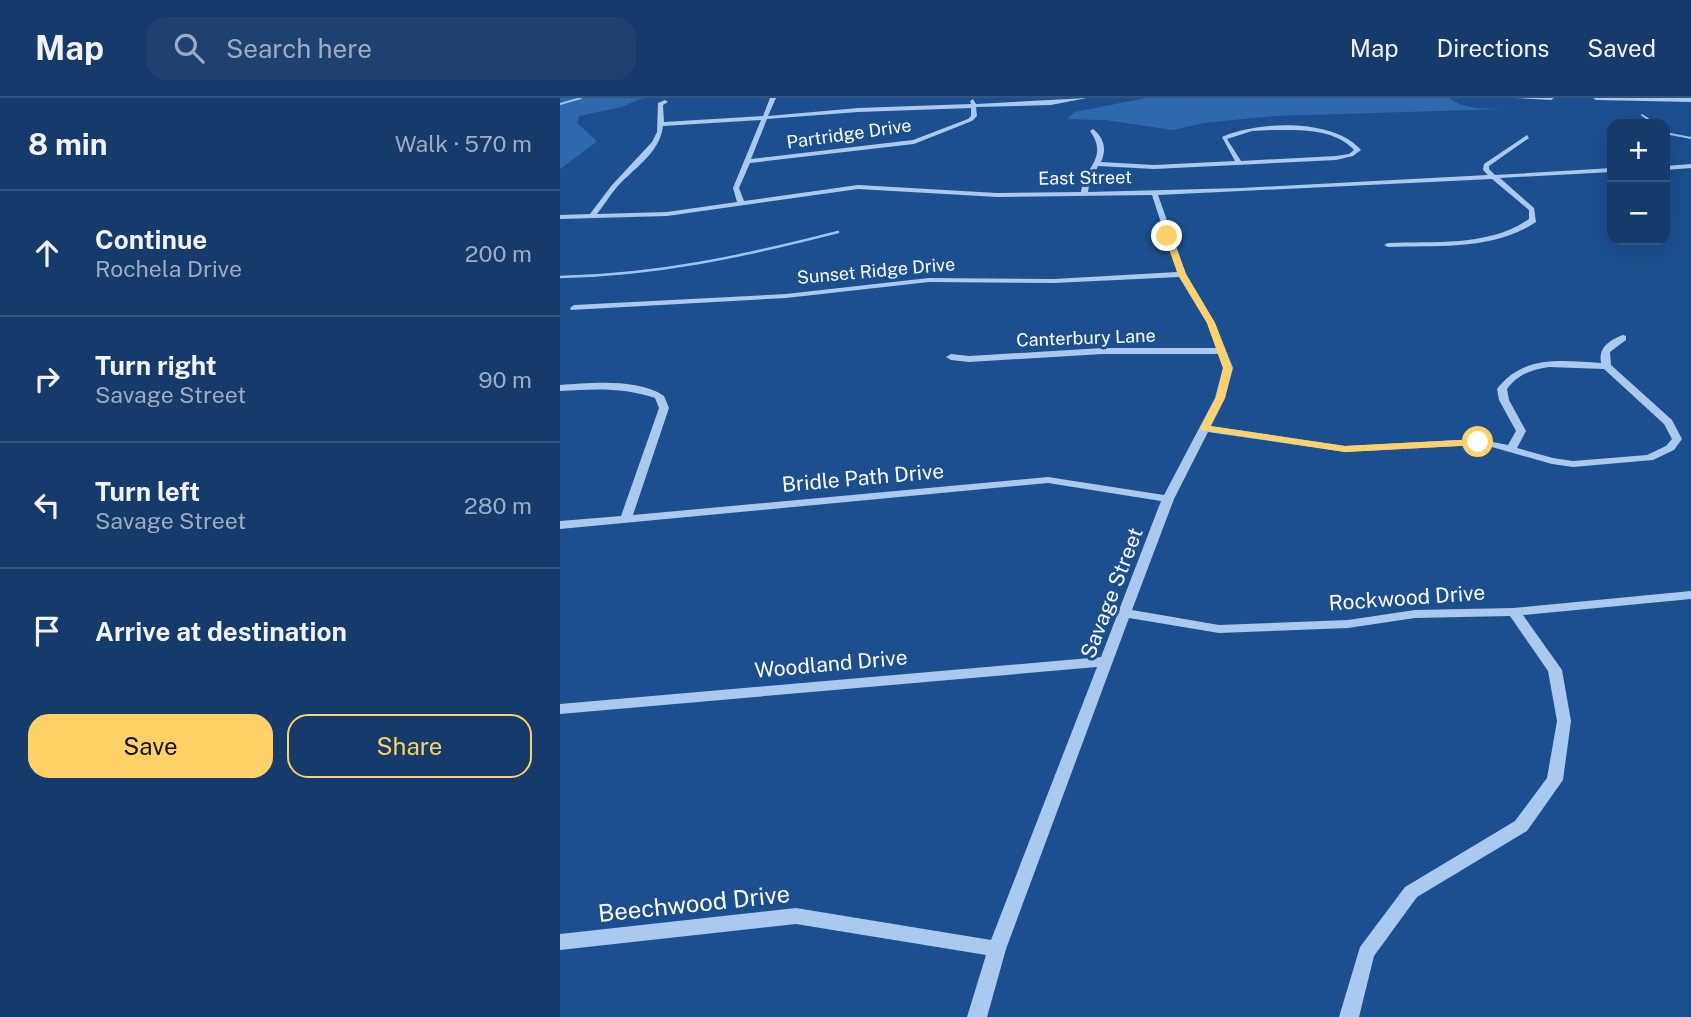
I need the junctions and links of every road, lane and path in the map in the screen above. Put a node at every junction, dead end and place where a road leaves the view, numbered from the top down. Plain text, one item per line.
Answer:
1 (773, 98) edge
2 (972, 98) edge
3 (1084, 98) edge
4 (1519, 98) edge
5 (1551, 98) edge
6 (1596, 98) edge
7 (1691, 99) edge
8 (665, 102) dead end
9 (973, 106) junction
10 (765, 117) junction
11 (663, 124) junction
12 (1093, 131) dead end
13 (1527, 137) dead end
14 (747, 161) junction
15 (1239, 163) junction
16 (1096, 164) junction
17 (1691, 166) edge
18 (1670, 168) edge
19 (1607, 170) edge
20 (1493, 177) junction
21 (1154, 192) junction
22 (1084, 194) junction
23 (741, 203) junction
24 (560, 217) edge
25 (591, 217) junction
26 (1388, 245) dead end
27 (1182, 274) junction
28 (574, 308) dead end
29 (1623, 338) dead end
30 (1222, 351) junction
31 (951, 357) dead end
32 (1606, 366) junction
33 (560, 388) edge
34 (1205, 428) junction
35 (1511, 449) junction
36 (1168, 499) junction
37 (626, 519) junction
38 (560, 525) edge
39 (1691, 595) edge
40 (1514, 612) junction
41 (1126, 613) junction
42 (1106, 661) junction
43 (560, 709) edge
44 (560, 942) edge
45 (998, 949) junction
46 (977, 1017) edge
47 (1349, 1017) edge

1 - 10 street
2 - 9 street
3 - 9 street
4 - 5 street
6 - 7 street
8 - 11 street
9 - 10 street
9 - 14 street, Partridge Drive
10 - 11 street
10 - 14 street
11 - 25 street
12 - 16 street
13 - 20 street
14 - 23 street
15 - 15 street
15 - 16 street
16 - 22 street
17 - 18 street
19 - 20 street, East Street
20 - 21 street, East Street
20 - 26 street
21 - 22 street, East Street
21 - 27 street, Savage Street
22 - 23 street, East Street
23 - 25 street, East Street
24 - 25 street, East Street
27 - 28 street, Sunset Ridge Drive
27 - 30 street, Savage Street
29 - 32 street
30 - 31 street, Canterbury Lane
30 - 34 street, Savage Street
32 - 35 street
32 - 35 street
33 - 37 street
34 - 35 street
34 - 36 street, Savage Street
36 - 37 street, Bridle Path Drive
36 - 41 street, Savage Street
37 - 38 street, Bridle Path Drive
39 - 40 street, Rockwood Drive
40 - 41 street, Rockwood Drive
40 - 47 street
41 - 42 street, Savage Street
42 - 43 street, Woodland Drive
42 - 45 street, Savage Street
44 - 45 street, Beechwood Drive
45 - 46 street, Savage Street

